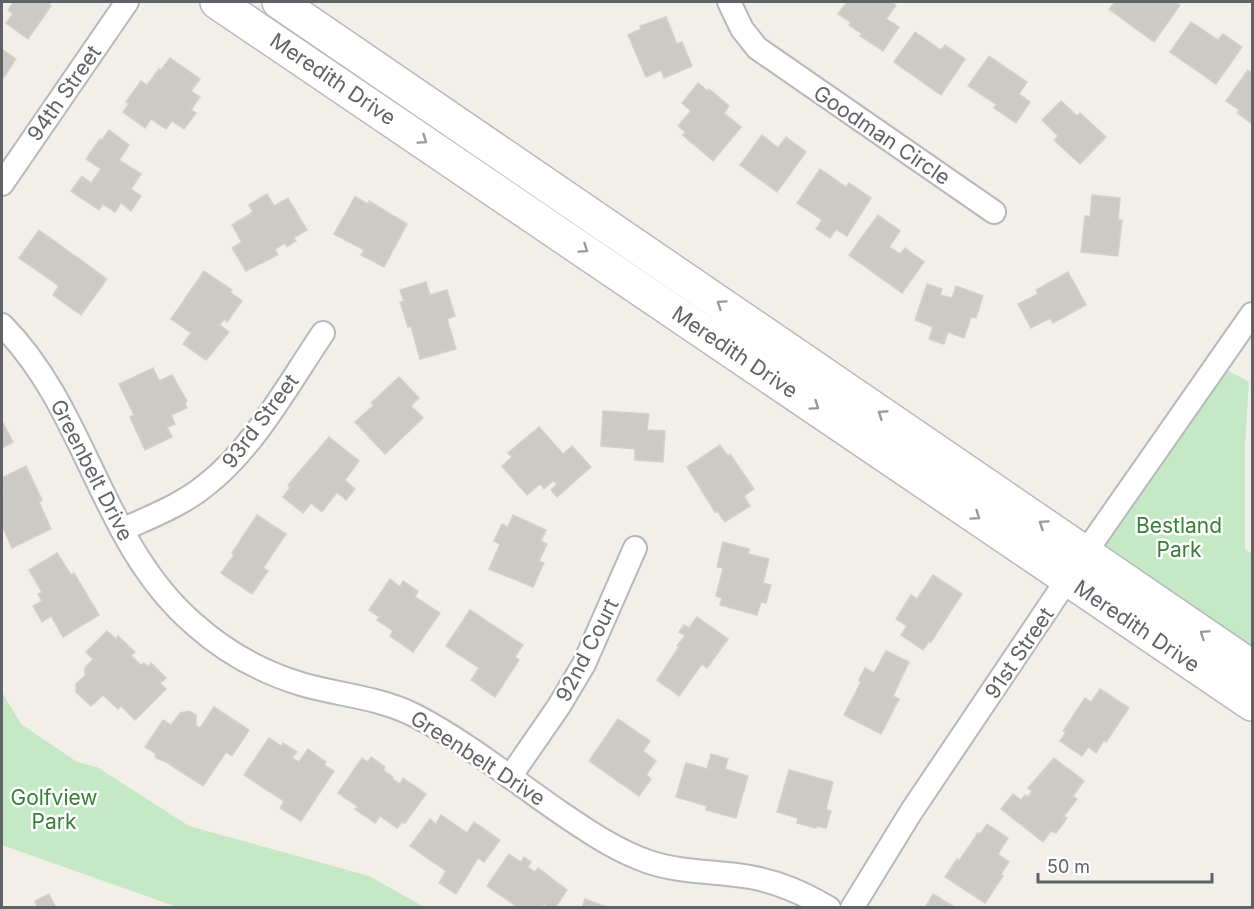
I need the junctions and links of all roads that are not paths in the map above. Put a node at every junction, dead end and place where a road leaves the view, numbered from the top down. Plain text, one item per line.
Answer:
1 (127, 2) edge
2 (218, 2) edge
3 (279, 2) edge
4 (729, 2) edge
5 (2, 184) edge
6 (994, 212) dead end
7 (1252, 314) edge
8 (2, 325) edge
9 (323, 333) dead end
10 (122, 531) junction
11 (634, 548) dead end
12 (1077, 566) junction
13 (1252, 667) edge
14 (1252, 704) edge
15 (510, 777) junction
16 (829, 908) edge
17 (852, 908) edge

1 - 5 street, 94th Street
2 -> 12 main road, Meredith Drive
12 -> 3 main road, Meredith Drive
4 - 6 street, Goodman Circle
7 - 12 street, 91st Street
8 - 10 street, Greenbelt Drive
9 - 10 street, 93rd Street
10 - 15 street, Greenbelt Drive
11 - 15 street, 92nd Court
13 -> 12 main road, Meredith Drive
12 - 14 main road, Meredith Drive
12 - 17 street, 91st Street
15 - 16 street, Greenbelt Drive

